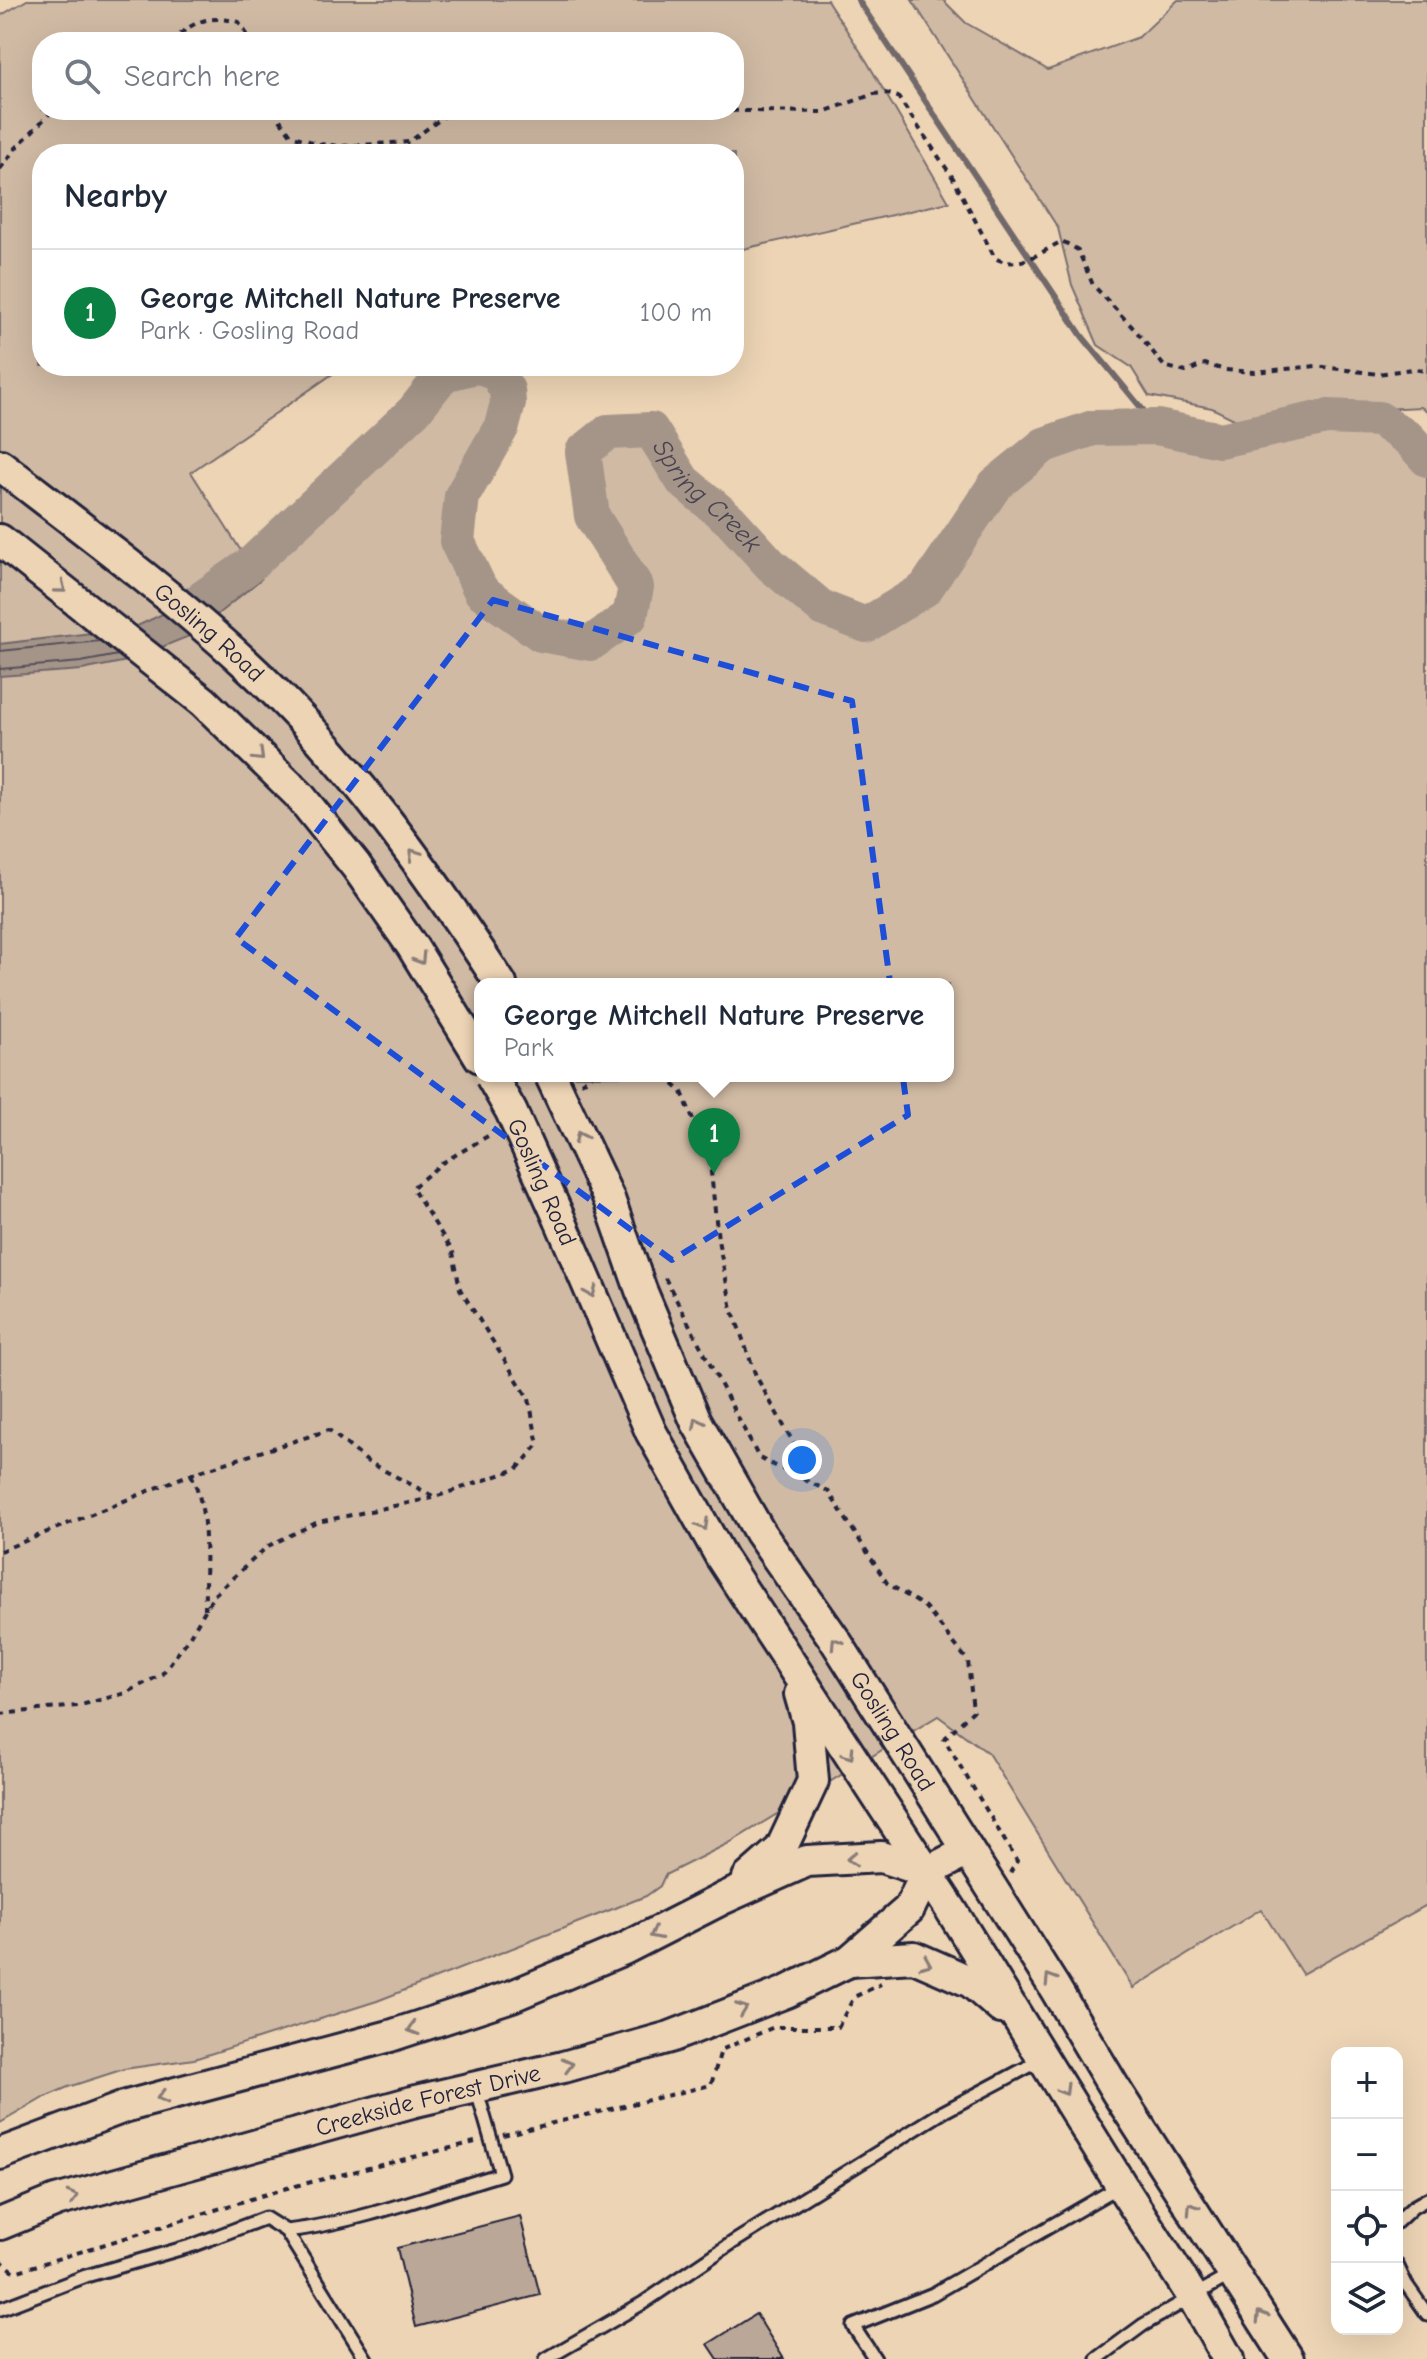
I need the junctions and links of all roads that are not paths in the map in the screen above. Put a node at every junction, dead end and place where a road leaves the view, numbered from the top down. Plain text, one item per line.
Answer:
1 (0, 465) edge
2 (0, 540) edge
3 (497, 978) edge
4 (474, 1047) edge
5 (494, 1082) edge
6 (554, 1082) edge
7 (791, 1665) junction
8 (968, 1851) junction
9 (927, 1872) junction
10 (724, 1898) junction
11 (849, 1961) junction
12 (1021, 2025) junction
13 (1044, 2058) junction
14 (476, 2087) junction
15 (0, 2154) edge
16 (1121, 2185) junction
17 (1427, 2199) edge
18 (1403, 2216) edge
19 (0, 2224) edge
20 (286, 2231) junction
21 (1234, 2273) junction
22 (1403, 2278) edge
23 (1193, 2297) junction
24 (0, 2309) edge
25 (1427, 2314) edge
26 (366, 2359) edge
27 (546, 2359) edge
28 (875, 2359) edge
29 (1097, 2359) edge
30 (1228, 2359) edge
31 (1288, 2359) edge

3 -> 1 main road, Gosling Road
2 -> 4 main road
5 -> 7 main road, Gosling Road, bridge
8 -> 6 main road, Gosling Road, bridge
7 -> 9 main road, Gosling Road
7 - 10 main road
8 - 9 main road
21 -> 8 main road, Gosling Road
9 -> 10 main road
9 - 11 main road, Creekside Forest Drive
9 - 12 main road, Gosling Road
10 -> 15 main road
11 -> 12 main road, Creekside Forest Drive
14 -> 11 main road, Creekside Forest Drive
12 - 13 main road, Gosling Road
13 -> 16 main road, Gosling Road
13 - 27 lane
19 -> 14 main road, Creekside Forest Drive
14 - 20 lane
16 - 23 main road, Gosling Road
16 - 28 lane
17 - 18 lane
20 - 24 lane
20 - 26 lane
21 - 23 lane
31 -> 21 main road, Gosling Road
22 - 25 lane
23 - 29 lane
23 - 30 main road, Gosling Road

